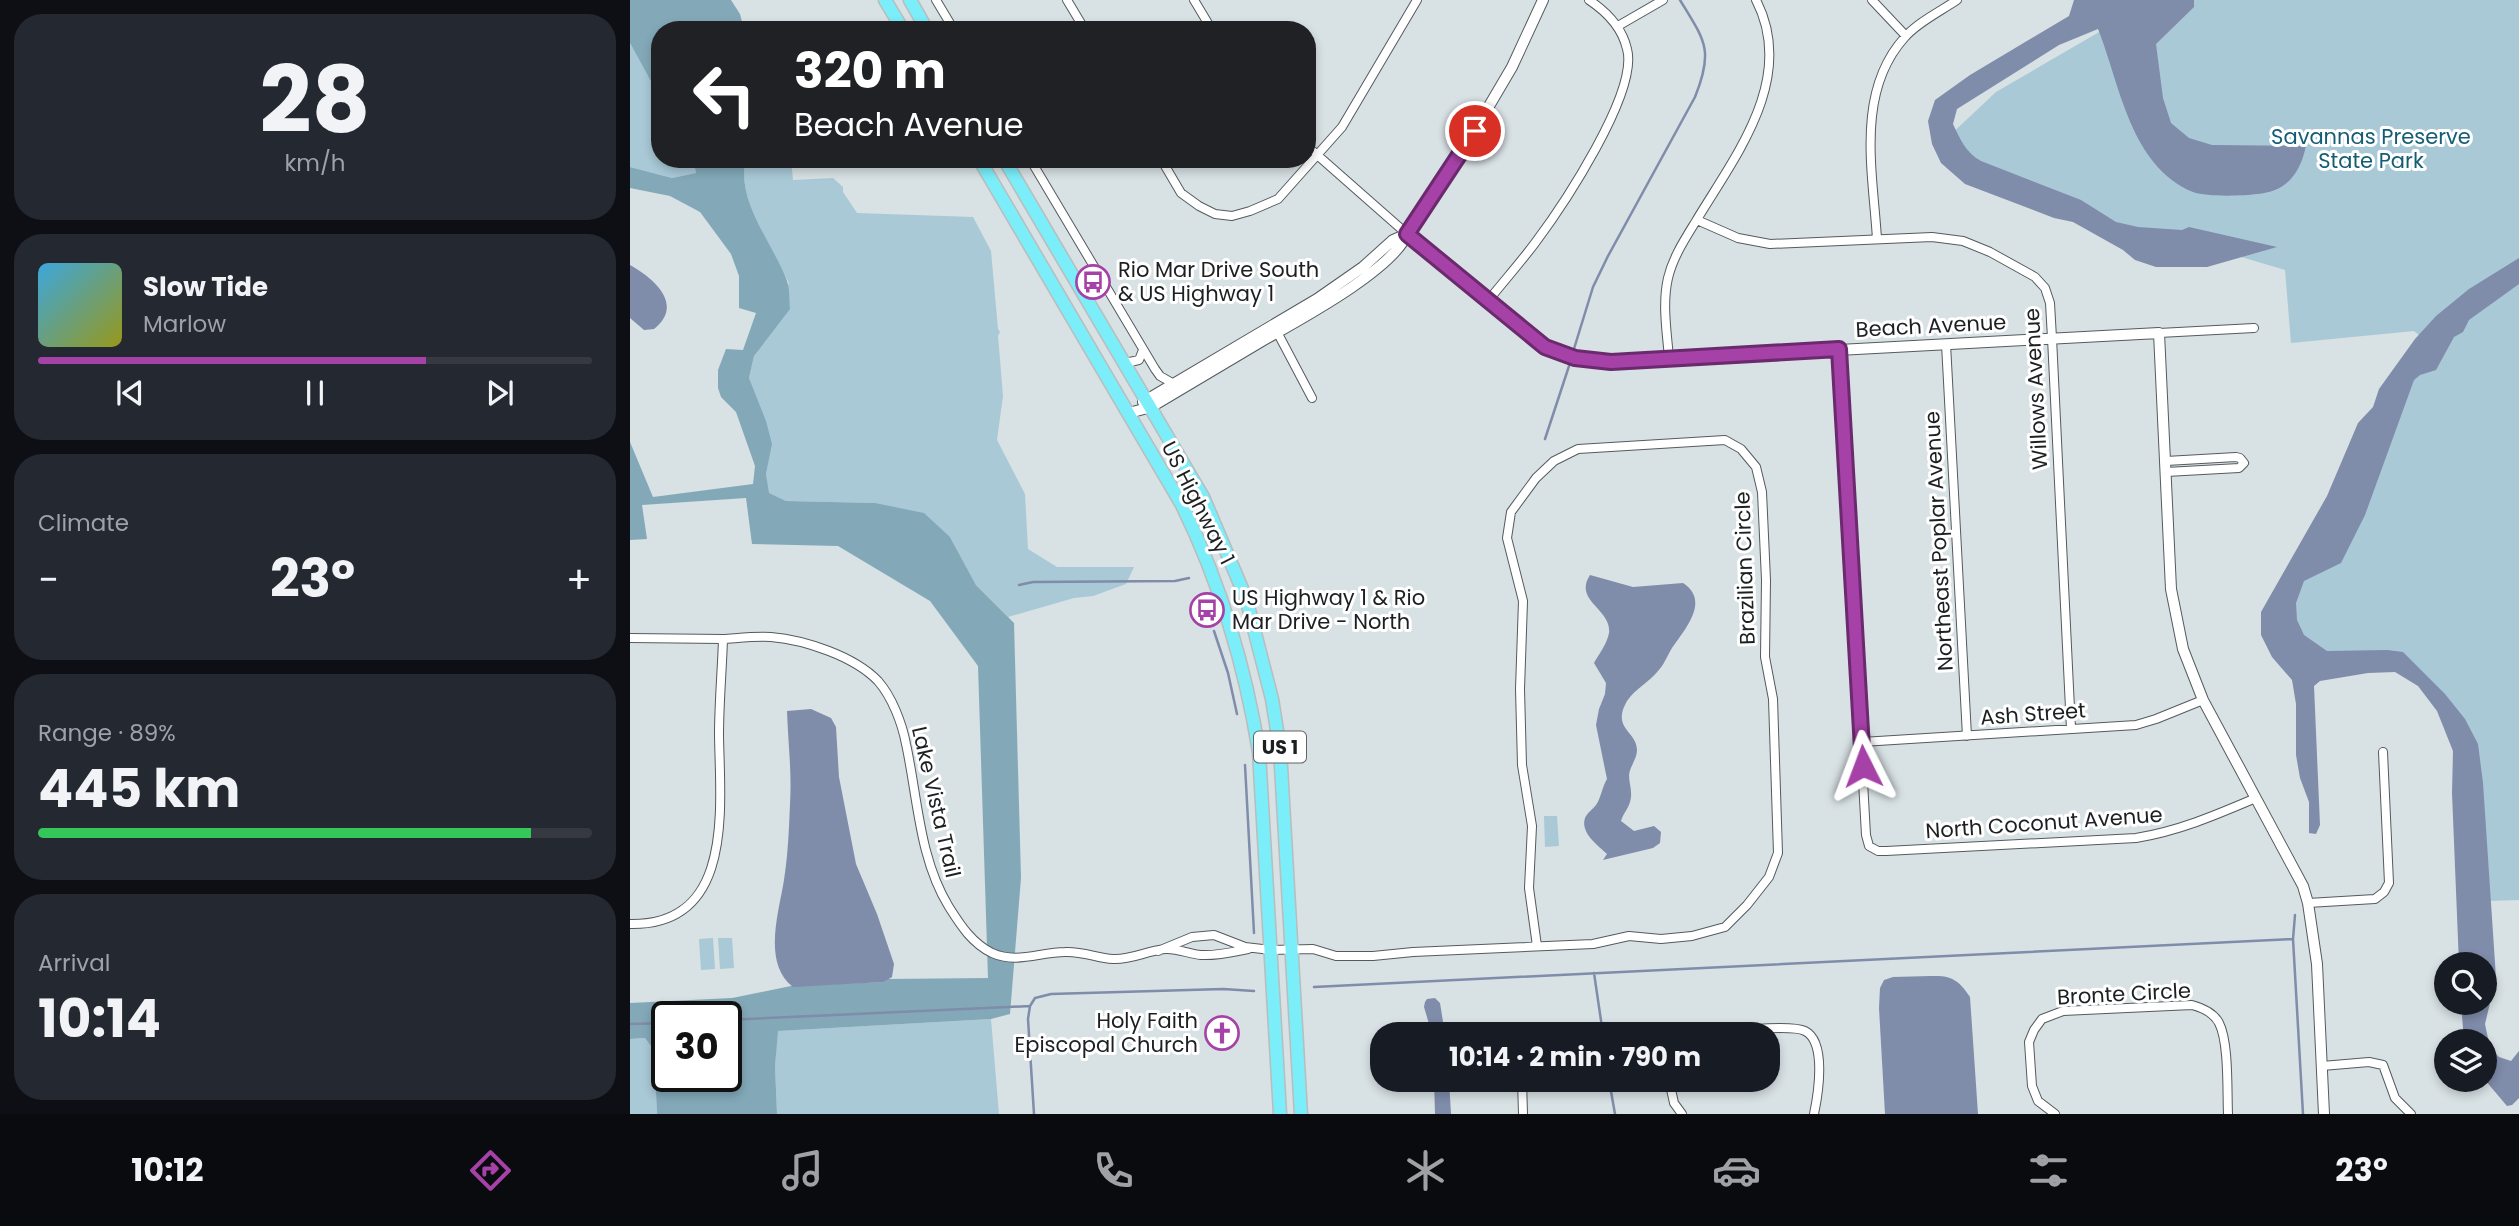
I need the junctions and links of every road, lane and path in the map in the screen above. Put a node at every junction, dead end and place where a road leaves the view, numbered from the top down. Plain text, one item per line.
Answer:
1 (885, 0) edge
2 (910, 0) edge
3 (936, 0) edge
4 (1067, 0) edge
5 (1195, 0) edge
6 (1417, 0) edge
7 (1543, 0) edge
8 (1588, 0) edge
9 (1663, 0) edge
10 (1756, 0) edge
11 (1872, 0) edge
12 (1957, 0) edge
13 (898, 21) edge
14 (923, 21) edge
15 (949, 21) edge
16 (1080, 21) edge
17 (1207, 21) edge
18 (1618, 26) junction
19 (1906, 36) junction
20 (1317, 155) joint
21 (984, 168) edge
22 (1009, 168) edge
23 (1035, 168) edge
24 (1166, 168) edge
25 (1305, 168) edge
26 (1697, 220) junction
27 (1407, 234) junction
28 (1877, 239) junction
29 (1488, 301) junction
30 (2254, 328) dead end
31 (1275, 329) junction
32 (2159, 334) junction
33 (2052, 338) junction
34 (1946, 344) junction
35 (1839, 349) junction
36 (1143, 350) junction
37 (1669, 358) junction
38 (1125, 363) junction
39 (1174, 384) junction
40 (1312, 398) dead end
41 (1148, 403) junction
42 (1129, 413) junction
43 (2166, 466) junction
44 (630, 638) edge
45 (723, 639) junction
46 (2203, 700) junction
47 (2071, 729) junction
48 (1967, 736) junction
49 (1861, 742) junction
50 (2383, 752) dead end
51 (2256, 799) junction
52 (2308, 903) junction
53 (630, 924) edge
54 (1537, 946) junction
55 (1255, 948) junction
56 (1292, 949) junction
57 (1271, 950) junction
58 (1158, 951) junction
59 (1780, 1028) edge
60 (2322, 1066) junction
61 (1522, 1092) edge
62 (1672, 1092) edge
63 (1280, 1114) edge
64 (1301, 1114) edge
65 (1523, 1114) edge
66 (1682, 1114) edge
67 (1814, 1114) edge
68 (2055, 1114) edge
69 (2228, 1114) edge
70 (2324, 1114) edge
71 (2411, 1114) edge

1 - 13 main road
2 - 14 main road
3 - 15 street
4 - 16 street
5 - 17 street
6 - 20 street
7 - 27 street
8 - 18 street
9 - 18 street
10 - 26 street
11 - 19 street
12 - 19 street
18 - 29 street
19 - 28 street
20 - 27 street, Beach Avenue
21 - 42 main road, US Highway 1 / US 1
22 - 38 main road, US Highway 1 / US 1
23 - 36 street
24 - 25 street
26 - 28 street, Willows Avenue
26 - 37 street
27 - 29 street, Beach Avenue
27 - 31 street
28 - 33 street, Willows Avenue
29 - 37 street, Beach Avenue
30 - 32 street, Beach Avenue
31 - 39 street
31 - 40 street
31 - 41 street
32 - 33 street, Beach Avenue
32 - 43 street
33 - 34 street, Beach Avenue
33 - 47 street, Willows Avenue
34 - 35 street, Beach Avenue
34 - 48 street, Northeast Poplar Avenue
35 - 37 street, Beach Avenue
35 - 49 street
36 - 38 street
36 - 39 street
38 - 41 main road, US Highway 1 / US 1
39 - 41 street
41 - 42 street
41 - 56 main road, US Highway 1 / US 1
42 - 57 main road, US Highway 1 / US 1
43 - 43 street
43 - 46 street
44 - 45 street, Lake Vista Trail
45 - 53 street
45 - 58 street, Lake Vista Trail
46 - 47 street, Ash Street
46 - 51 street
47 - 48 street, Ash Street
48 - 49 street, Ash Street
49 - 51 street, North Coconut Avenue
50 - 52 street
51 - 52 street
52 - 60 street
54 - 54 street, Brazilian Circle
54 - 56 street, Brazilian Circle
55 - 57 street, Lake Vista Trail
55 - 58 street, Lake Vista Trail
55 - 58 street, Lake Vista Trail
56 - 57 street, Lake Vista Trail
56 - 64 main road, US Highway 1 / US 1
57 - 63 main road, US Highway 1 / US 1
59 - 67 street
60 - 70 street
60 - 71 street
61 - 65 street
62 - 66 street
68 - 69 street, Bronte Circle

